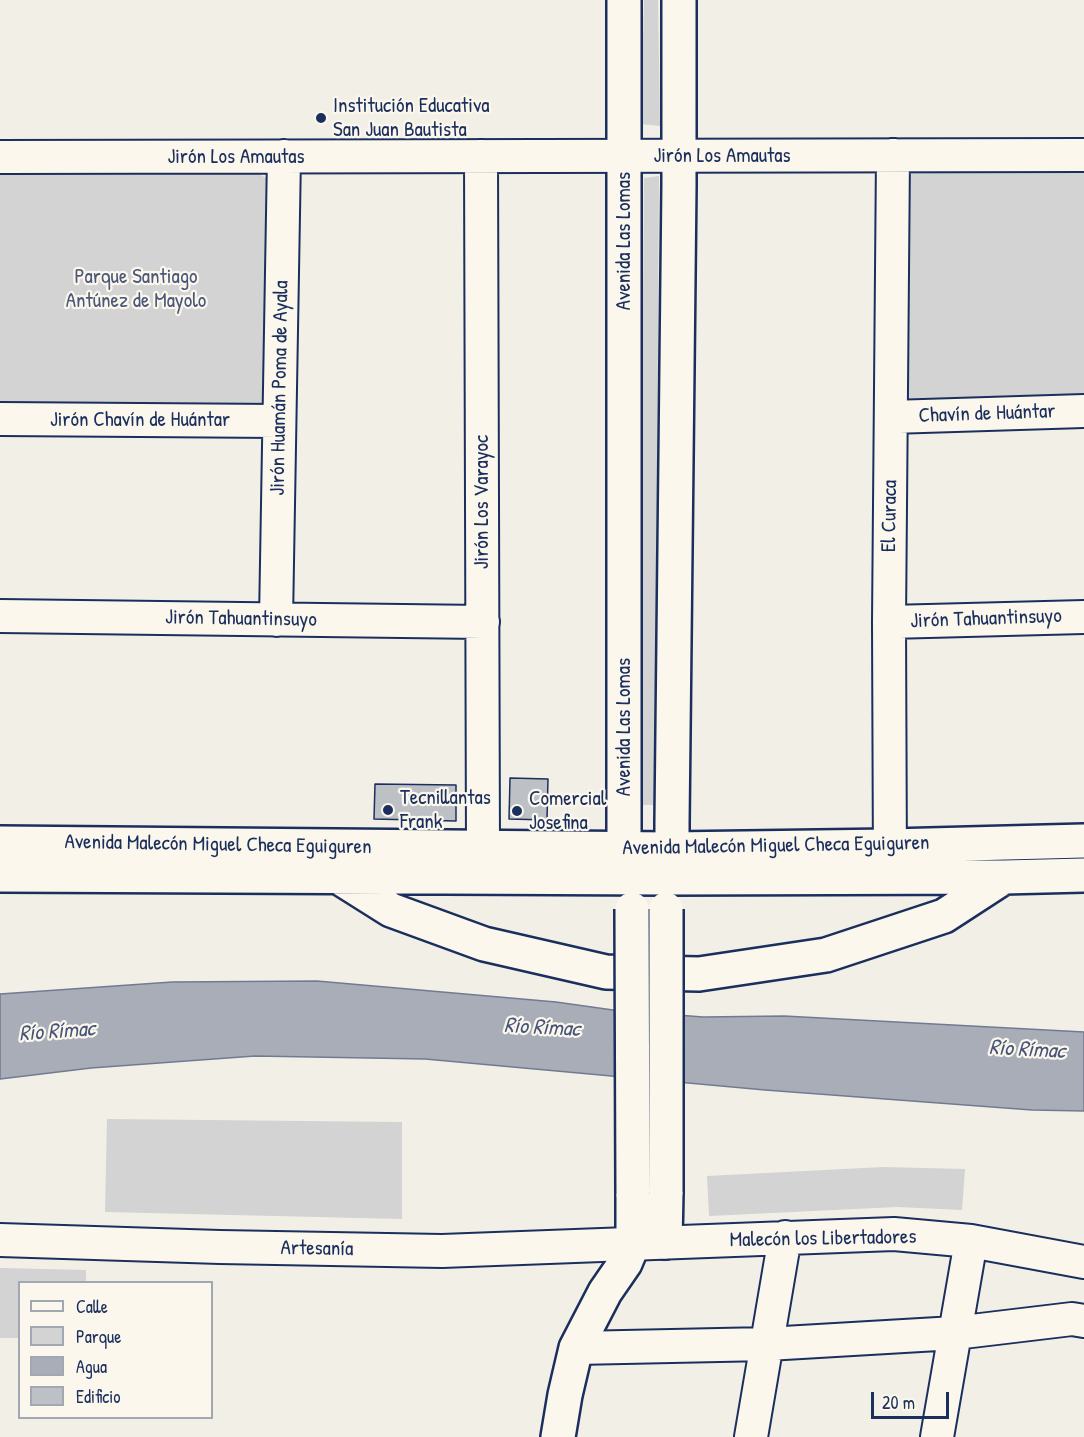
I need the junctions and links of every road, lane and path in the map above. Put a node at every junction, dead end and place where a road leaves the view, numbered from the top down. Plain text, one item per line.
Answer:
1 (624, 0) edge
2 (679, 0) edge
3 (893, 155) junction
4 (1084, 155) edge
5 (284, 156) junction
6 (481, 156) junction
7 (624, 156) junction
8 (680, 156) junction
9 (0, 157) edge
10 (1084, 411) edge
11 (891, 417) junction
12 (0, 419) edge
13 (279, 420) junction
14 (0, 616) edge
15 (1084, 617) edge
16 (276, 620) junction
17 (483, 622) junction
18 (889, 622) junction
19 (1084, 841) edge
20 (0, 843) edge
21 (483, 848) junction
22 (890, 862) junction
23 (0, 875) edge
24 (1084, 875) edge
25 (338, 876) junction
26 (1004, 877) junction
27 (630, 878) junction
28 (668, 879) junction
29 (785, 1237) junction
30 (0, 1240) edge
31 (971, 1241) junction
32 (666, 1242) junction
33 (633, 1244) junction
34 (1084, 1262) edge
35 (1084, 1321) edge
36 (955, 1333) junction
37 (767, 1344) junction
38 (576, 1348) junction
39 (558, 1437) edge
40 (751, 1437) edge
41 (937, 1437) edge

1 - 7 main road, Avenida Las Lomas
2 - 8 main road
3 - 4 street, Jirón Los Amautas
3 - 8 street, Jirón Los Amautas
3 - 11 street, El Curaca
5 - 6 street, Jirón Los Amautas
5 - 9 street, Jirón Los Amautas
5 - 13 street, Jirón Huamán Poma de Ayala
6 - 7 street, Jirón Los Amautas
6 - 17 street, Jirón Los Varayoc
7 - 8 street, Jirón Los Amautas
7 - 27 main road, Avenida Las Lomas
8 - 28 main road
10 - 11 street, Chavín de Huántar
11 - 18 street, El Curaca
12 - 13 street, Jirón Chavín de Huántar
13 - 16 street, Jirón Huamán Poma de Ayala
14 - 16 street, Jirón Tahuantinsuyo
15 - 18 street, Jirón Tahuantinsuyo
16 - 17 street, Jirón Tahuantinsuyo
17 - 21 street, Jirón Los Varayoc
18 - 22 street, El Curaca
19 - 22 main road, Avenida Malecón Miguel Checa Eguiguren
20 - 21 main road, Avenida Malecón Miguel Checa Eguiguren
21 - 27 main road, Avenida Malecón Miguel Checa Eguiguren
22 - 26 main road, Avenida Malecón Miguel Checa Eguiguren
22 - 28 main road, Avenida Malecón Miguel Checa Eguiguren
23 - 25 main road, Avenida Malecón Miguel Checa Eguiguren
24 - 26 main road, Avenida Malecón Miguel Checa Eguiguren
25 - 26 main road
25 - 27 main road, Avenida Malecón Miguel Checa Eguiguren
27 - 28 main road, Avenida Malecón Miguel Checa Eguiguren
27 - 33 main road, Avenida Las Lomas, bridge
28 - 32 main road, bridge
29 - 31 street, Malecón los Libertadores
29 - 32 street, Malecón los Libertadores
29 - 37 street
30 - 33 street, Artesanía
31 - 34 street, Malecón los Libertadores
31 - 36 street
32 - 33 street, Malecón los Libertadores
33 - 38 main road, Avenida Las Lomas
35 - 36 street
36 - 37 street
36 - 41 street
37 - 38 street
37 - 40 street
38 - 39 main road, Avenida Las Lomas

